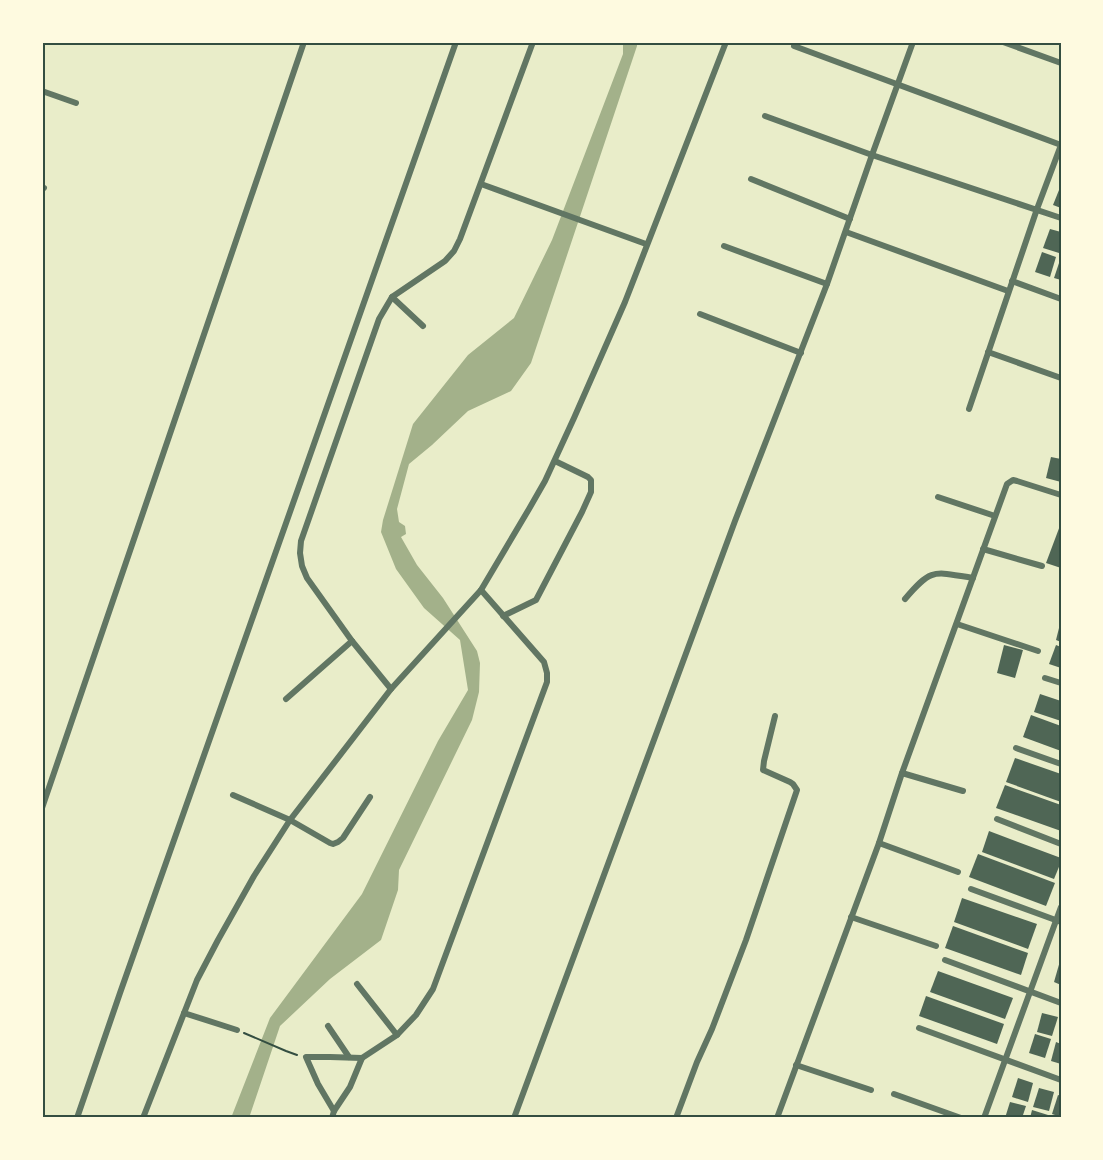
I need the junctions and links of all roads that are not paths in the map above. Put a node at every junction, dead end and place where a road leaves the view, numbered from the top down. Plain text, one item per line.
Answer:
1 (304, 42) edge
2 (456, 42) edge
3 (532, 42) edge
4 (726, 42) edge
5 (913, 42) edge
6 (1003, 42) edge
7 (794, 46) dead end
8 (1061, 63) edge
9 (898, 85) junction
10 (42, 91) edge
11 (75, 103) dead end
12 (765, 116) dead end
13 (1061, 145) edge
14 (872, 155) junction
15 (751, 179) dead end
16 (481, 184) junction
17 (1037, 209) junction
18 (1061, 218) edge
19 (850, 219) junction
20 (846, 232) junction
21 (646, 244) junction
22 (724, 246) dead end
23 (1012, 281) junction
24 (827, 284) junction
25 (1008, 291) junction
26 (392, 297) junction
27 (1061, 299) edge
28 (699, 314) dead end
29 (423, 326) dead end
30 (988, 352) junction
31 (801, 353) junction
32 (1061, 378) edge
33 (969, 409) dead end
34 (555, 461) junction
35 (1061, 495) edge
36 (938, 496) dead end
37 (996, 516) junction
38 (983, 549) junction
39 (1042, 566) dead end
40 (973, 578) junction
41 (481, 590) junction
42 (906, 599) dead end
43 (503, 616) junction
44 (957, 624) junction
45 (352, 641) junction
46 (1038, 651) dead end
47 (1045, 678) dead end
48 (1061, 684) edge
49 (391, 689) junction
50 (286, 699) dead end
51 (775, 716) dead end
52 (1016, 748) dead end
53 (1061, 764) edge
54 (902, 773) junction
55 (963, 791) dead end
56 (233, 795) dead end
57 (370, 797) dead end
58 (42, 808) edge
59 (998, 819) dead end
60 (290, 820) junction
61 (879, 843) junction
62 (1061, 844) edge
63 (958, 872) dead end
64 (971, 889) dead end
65 (1061, 907) edge
66 (851, 917) junction
67 (1059, 921) edge
68 (936, 946) dead end
69 (945, 960) dead end
70 (357, 984) dead end
71 (1030, 992) junction
72 (1061, 1003) edge
73 (184, 1013) junction
74 (328, 1026) dead end
75 (919, 1028) dead end
76 (237, 1030) dead end
77 (397, 1035) junction
78 (349, 1057) junction
79 (362, 1058) junction
80 (1005, 1059) junction
81 (796, 1065) junction
82 (1061, 1080) edge
83 (871, 1090) dead end
84 (894, 1094) dead end
85 (333, 1114) edge
86 (77, 1118) edge
87 (143, 1118) edge
88 (514, 1118) edge
89 (676, 1118) edge
90 (777, 1118) edge
91 (961, 1118) edge
92 (984, 1118) edge

1 - 58 street
2 - 86 street
3 - 16 street
4 - 21 street
5 - 9 street
6 - 8 street
7 - 9 street
9 - 13 street
9 - 14 street
10 - 11 street
12 - 14 street
13 - 17 street
14 - 17 street
14 - 19 street
15 - 19 street
16 - 21 street
16 - 26 street
17 - 18 street
17 - 23 street
19 - 20 street
20 - 24 street
20 - 25 street
21 - 34 street
22 - 24 street
23 - 25 street
23 - 27 street
24 - 31 street
25 - 30 street
26 - 29 street
26 - 45 street
28 - 31 street
30 - 32 street
30 - 33 street
31 - 88 street
34 - 41 street
34 - 43 street
35 - 37 street
36 - 37 street
37 - 38 street
38 - 39 street
38 - 40 street
40 - 42 street
40 - 44 street
41 - 43 street
41 - 49 street
43 - 77 street
44 - 46 street
44 - 54 street
45 - 49 street
45 - 50 street
47 - 48 street
49 - 60 street
51 - 89 street
52 - 53 street
54 - 55 street
54 - 61 street
56 - 60 street
57 - 60 street
59 - 62 street
60 - 73 street
61 - 63 street
61 - 66 street
64 - 67 street
65 - 67 street
66 - 68 street
66 - 81 street
67 - 71 street
69 - 71 street
70 - 77 street
71 - 72 street
71 - 80 street
73 - 76 street
73 - 87 street
74 - 78 street
75 - 80 street
77 - 79 street
78 - 79 street
78 - 85 street
79 - 85 street
80 - 82 street
80 - 92 street
81 - 83 street
81 - 90 street
84 - 91 street

